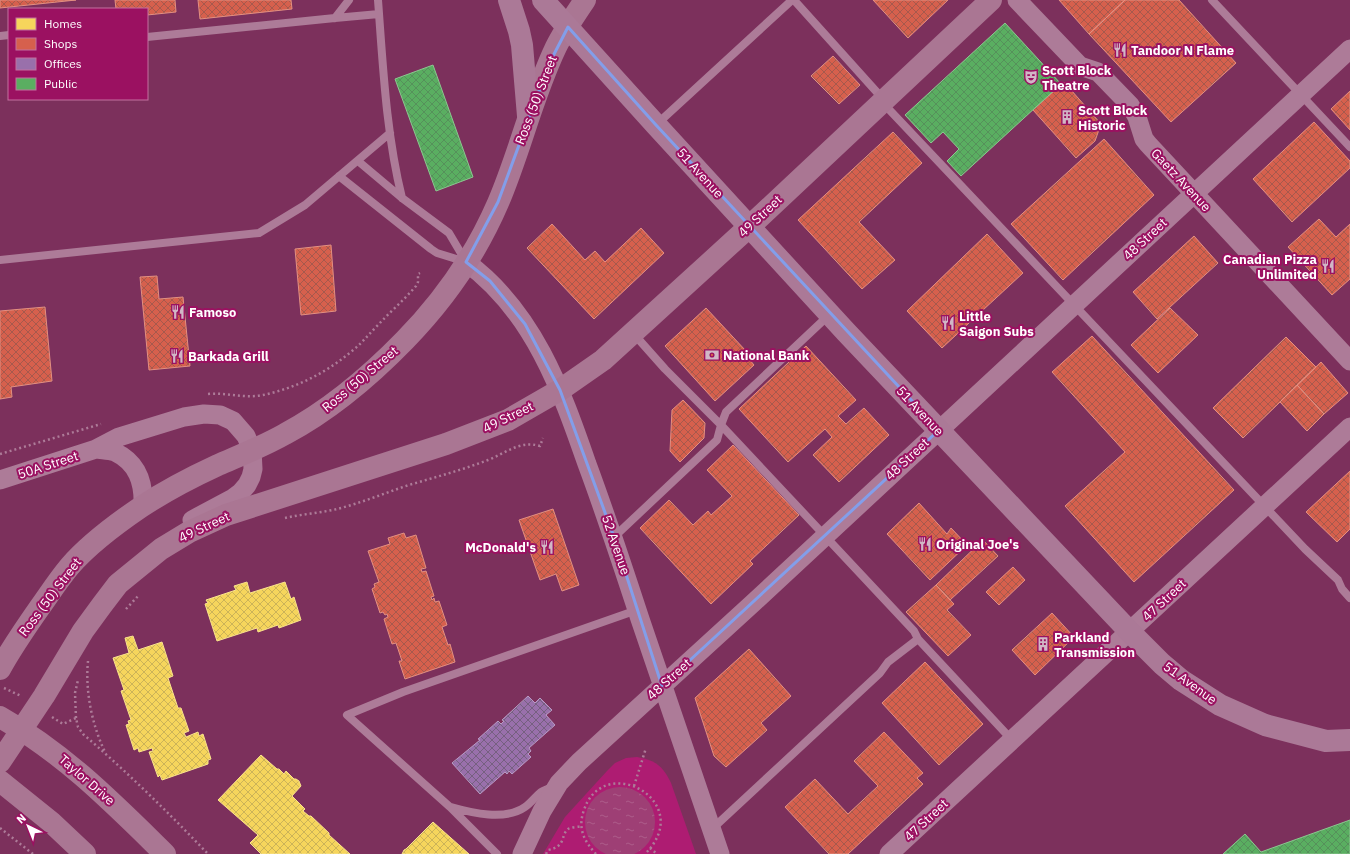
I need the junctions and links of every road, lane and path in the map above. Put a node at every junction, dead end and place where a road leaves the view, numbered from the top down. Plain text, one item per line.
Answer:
1 (348, 0) edge
2 (378, 0) edge
3 (509, 0) edge
4 (543, 0) edge
5 (586, 0) edge
6 (793, 0) edge
7 (991, 0) edge
8 (1017, 0) edge
9 (1212, 0) edge
10 (379, 14) junction
11 (335, 18) junction
12 (568, 27) junction
13 (148, 37) edge
14 (1350, 49) edge
15 (1302, 94) junction
16 (883, 101) junction
17 (528, 116) junction
18 (656, 125) junction
19 (390, 133) junction
20 (1350, 147) edge
21 (358, 161) junction
22 (339, 176) junction
23 (1194, 194) junction
24 (402, 198) junction
25 (749, 227) junction
26 (0, 260) edge
27 (466, 262) junction
28 (420, 273) dead end
29 (1074, 305) junction
30 (830, 315) junction
31 (632, 332) junction
32 (1350, 361) edge
33 (560, 390) junction
34 (203, 395) dead end
35 (106, 422) dead end
36 (721, 424) junction
37 (1350, 427) edge
38 (939, 430) junction
39 (543, 438) dead end
40 (96, 449) junction
41 (252, 450) junction
42 (0, 454) edge
43 (0, 480) edge
44 (143, 506) junction
45 (1265, 506) junction
46 (279, 520) dead end
47 (824, 535) junction
48 (614, 537) junction
49 (161, 548) junction
50 (142, 591) dead end
51 (1350, 598) edge
52 (637, 610) junction
53 (124, 611) dead end
54 (1129, 631) junction
55 (918, 640) junction
56 (0, 669) edge
57 (83, 669) dead end
58 (78, 678) dead end
59 (0, 686) edge
60 (662, 686) junction
61 (37, 707) junction
62 (0, 718) edge
63 (76, 718) junction
64 (22, 730) junction
65 (1012, 740) junction
66 (1350, 740) edge
67 (646, 748) dead end
68 (106, 754) junction
69 (0, 762) edge
70 (0, 781) edge
71 (559, 783) junction
72 (634, 786) junction
73 (450, 807) junction
74 (582, 826) junction
75 (0, 828) edge
76 (712, 830) junction
77 (650, 848) junction
78 (34, 854) edge
79 (85, 854) edge
80 (164, 854) edge
81 (208, 854) edge
82 (497, 854) edge
83 (522, 854) edge
84 (546, 854) edge
85 (596, 854) edge
86 (645, 854) edge
87 (657, 854) edge
88 (720, 854) edge
89 (889, 854) edge

1 - 11 lane
2 - 10 lane
3 - 17 main road
4 - 12 main road, 51 Avenue
5 - 12 main road, Ross (50) Street
6 - 16 lane
6 - 18 lane
7 - 16 main road, 49 Street
8 - 23 street, Gaetz Avenue
9 - 15 lane
10 - 11 lane
10 - 19 lane
11 - 13 lane
12 - 17 main road, Ross (50) Street
12 - 18 main road, 51 Avenue
14 - 15 street, 48 Street
15 - 20 lane
15 - 23 street, 48 Street
16 - 25 main road, 49 Street
16 - 29 lane
17 - 27 main road, Ross (50) Street
18 - 25 main road, 51 Avenue
19 - 21 lane
19 - 24 lane
21 - 22 lane
21 - 24 lane
22 - 26 lane
22 - 27 lane
23 - 29 street, 48 Street
23 - 32 street, Gaetz Avenue
24 - 27 lane
25 - 30 main road, 51 Avenue
25 - 31 main road, 49 Street
27 - 33 street, 52 Avenue
27 - 41 main road, Ross (50) Street
28 - 34 path
29 - 38 street, 48 Street
29 - 45 lane
30 - 36 lane
30 - 38 main road, 51 Avenue
31 - 33 main road, 49 Street
31 - 36 lane
33 - 48 street, 52 Avenue
33 - 49 main road, 49 Street
35 - 42 path
36 - 47 lane
36 - 48 lane
37 - 45 street, 47 Street
38 - 47 street, 48 Street
38 - 54 main road, 51 Avenue
39 - 46 path
40 - 41 street, 50A Street
40 - 43 street, 50A Street
40 - 44 street
41 - 44 main road, Ross (50) Street
41 - 49 street
44 - 56 main road, Ross (50) Street
45 - 51 lane
45 - 54 street, 47 Street
47 - 55 lane
47 - 60 street, 48 Street
48 - 52 street, 52 Avenue
49 - 61 main road, 49 Street
50 - 53 path
52 - 60 street, 52 Avenue
52 - 73 lane
54 - 65 street, 47 Street
54 - 66 main road, 51 Avenue
55 - 65 lane
55 - 76 lane
57 - 68 path
58 - 63 path
59 - 61 path
60 - 71 street, 48 Street
60 - 76 street, 52 Avenue
61 - 63 path
61 - 64 main road, 49 Street
62 - 64 main road, Taylor Drive
63 - 68 path
64 - 69 main road, 49 Street
64 - 80 main road, Taylor Drive
65 - 89 street, 47 Street
67 - 72 path
68 - 81 path
70 - 79 main road
71 - 73 lane
71 - 83 street, 48 Street
72 - 74 path
72 - 77 path
73 - 82 lane
74 - 84 path
74 - 85 path
75 - 78 path
76 - 88 street, 52 Avenue
77 - 86 path
77 - 87 path

